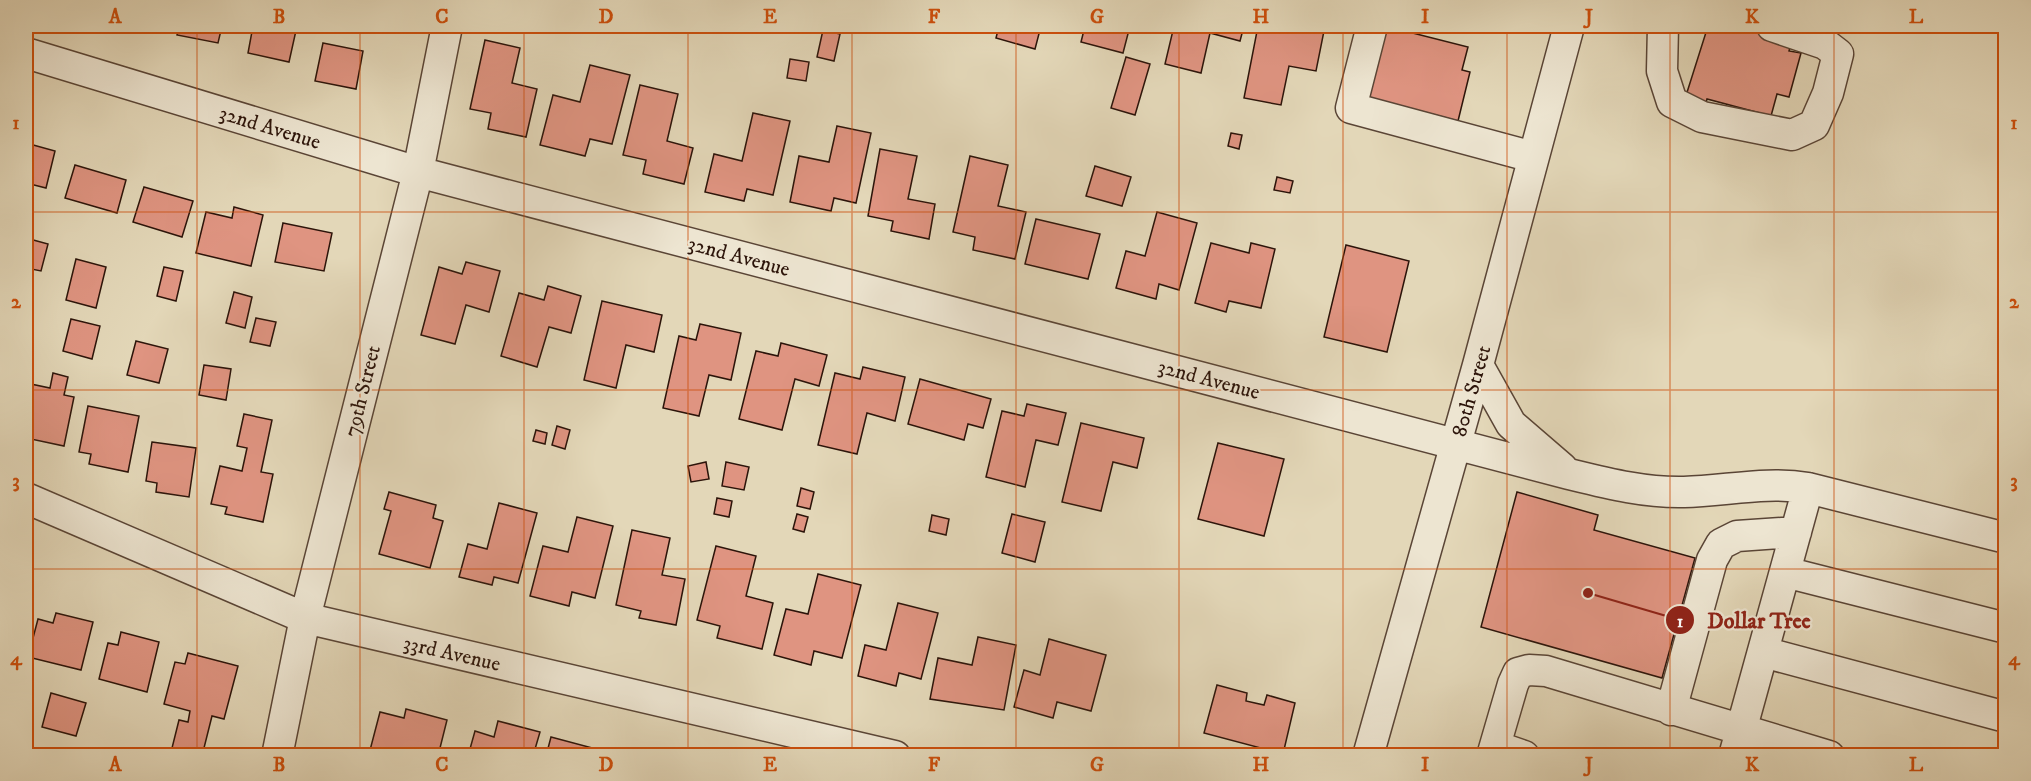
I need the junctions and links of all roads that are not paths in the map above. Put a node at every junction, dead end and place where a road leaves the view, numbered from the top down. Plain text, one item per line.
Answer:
1 (447, 26) edge
2 (1372, 26) edge
3 (1569, 26) edge
4 (1663, 26) edge
5 (1772, 26) edge
6 (26, 53) edge
7 (1533, 158) junction
8 (418, 172) junction
9 (1479, 365) junction
10 (1456, 444) junction
11 (1569, 474) junction
12 (1809, 488) junction
13 (26, 498) edge
14 (1796, 532) junction
15 (2006, 538) edge
16 (1785, 572) junction
17 (304, 618) junction
18 (2006, 627) edge
19 (1763, 652) junction
20 (1671, 710) junction
21 (2006, 717) edge
22 (1737, 743) edge
23 (1494, 751) edge
24 (277, 756) edge
25 (895, 756) edge
26 (1368, 756) edge
27 (1524, 756) edge
28 (1829, 756) edge

1 - 8 street, 79th Street
2 - 7 street
3 - 7 street, 80th Street
4 - 5 street
6 - 8 street, 32nd Avenue
7 - 9 street, 80th Street
8 - 10 street, 32nd Avenue
8 - 17 street, 79th Street
9 - 10 street, 80th Street
9 - 11 street
10 - 11 street, 32nd Avenue
10 - 26 street, 80th Street
11 - 12 street, 32nd Avenue
12 - 14 street
12 - 15 street, 32nd Avenue
13 - 17 street, 33rd Avenue
14 - 16 street
14 - 20 street
16 - 18 street
16 - 19 street
17 - 24 street, 79th Street
17 - 25 street, 33rd Avenue
19 - 21 street
19 - 22 street
20 - 22 street
20 - 23 street
22 - 28 street
23 - 27 street

